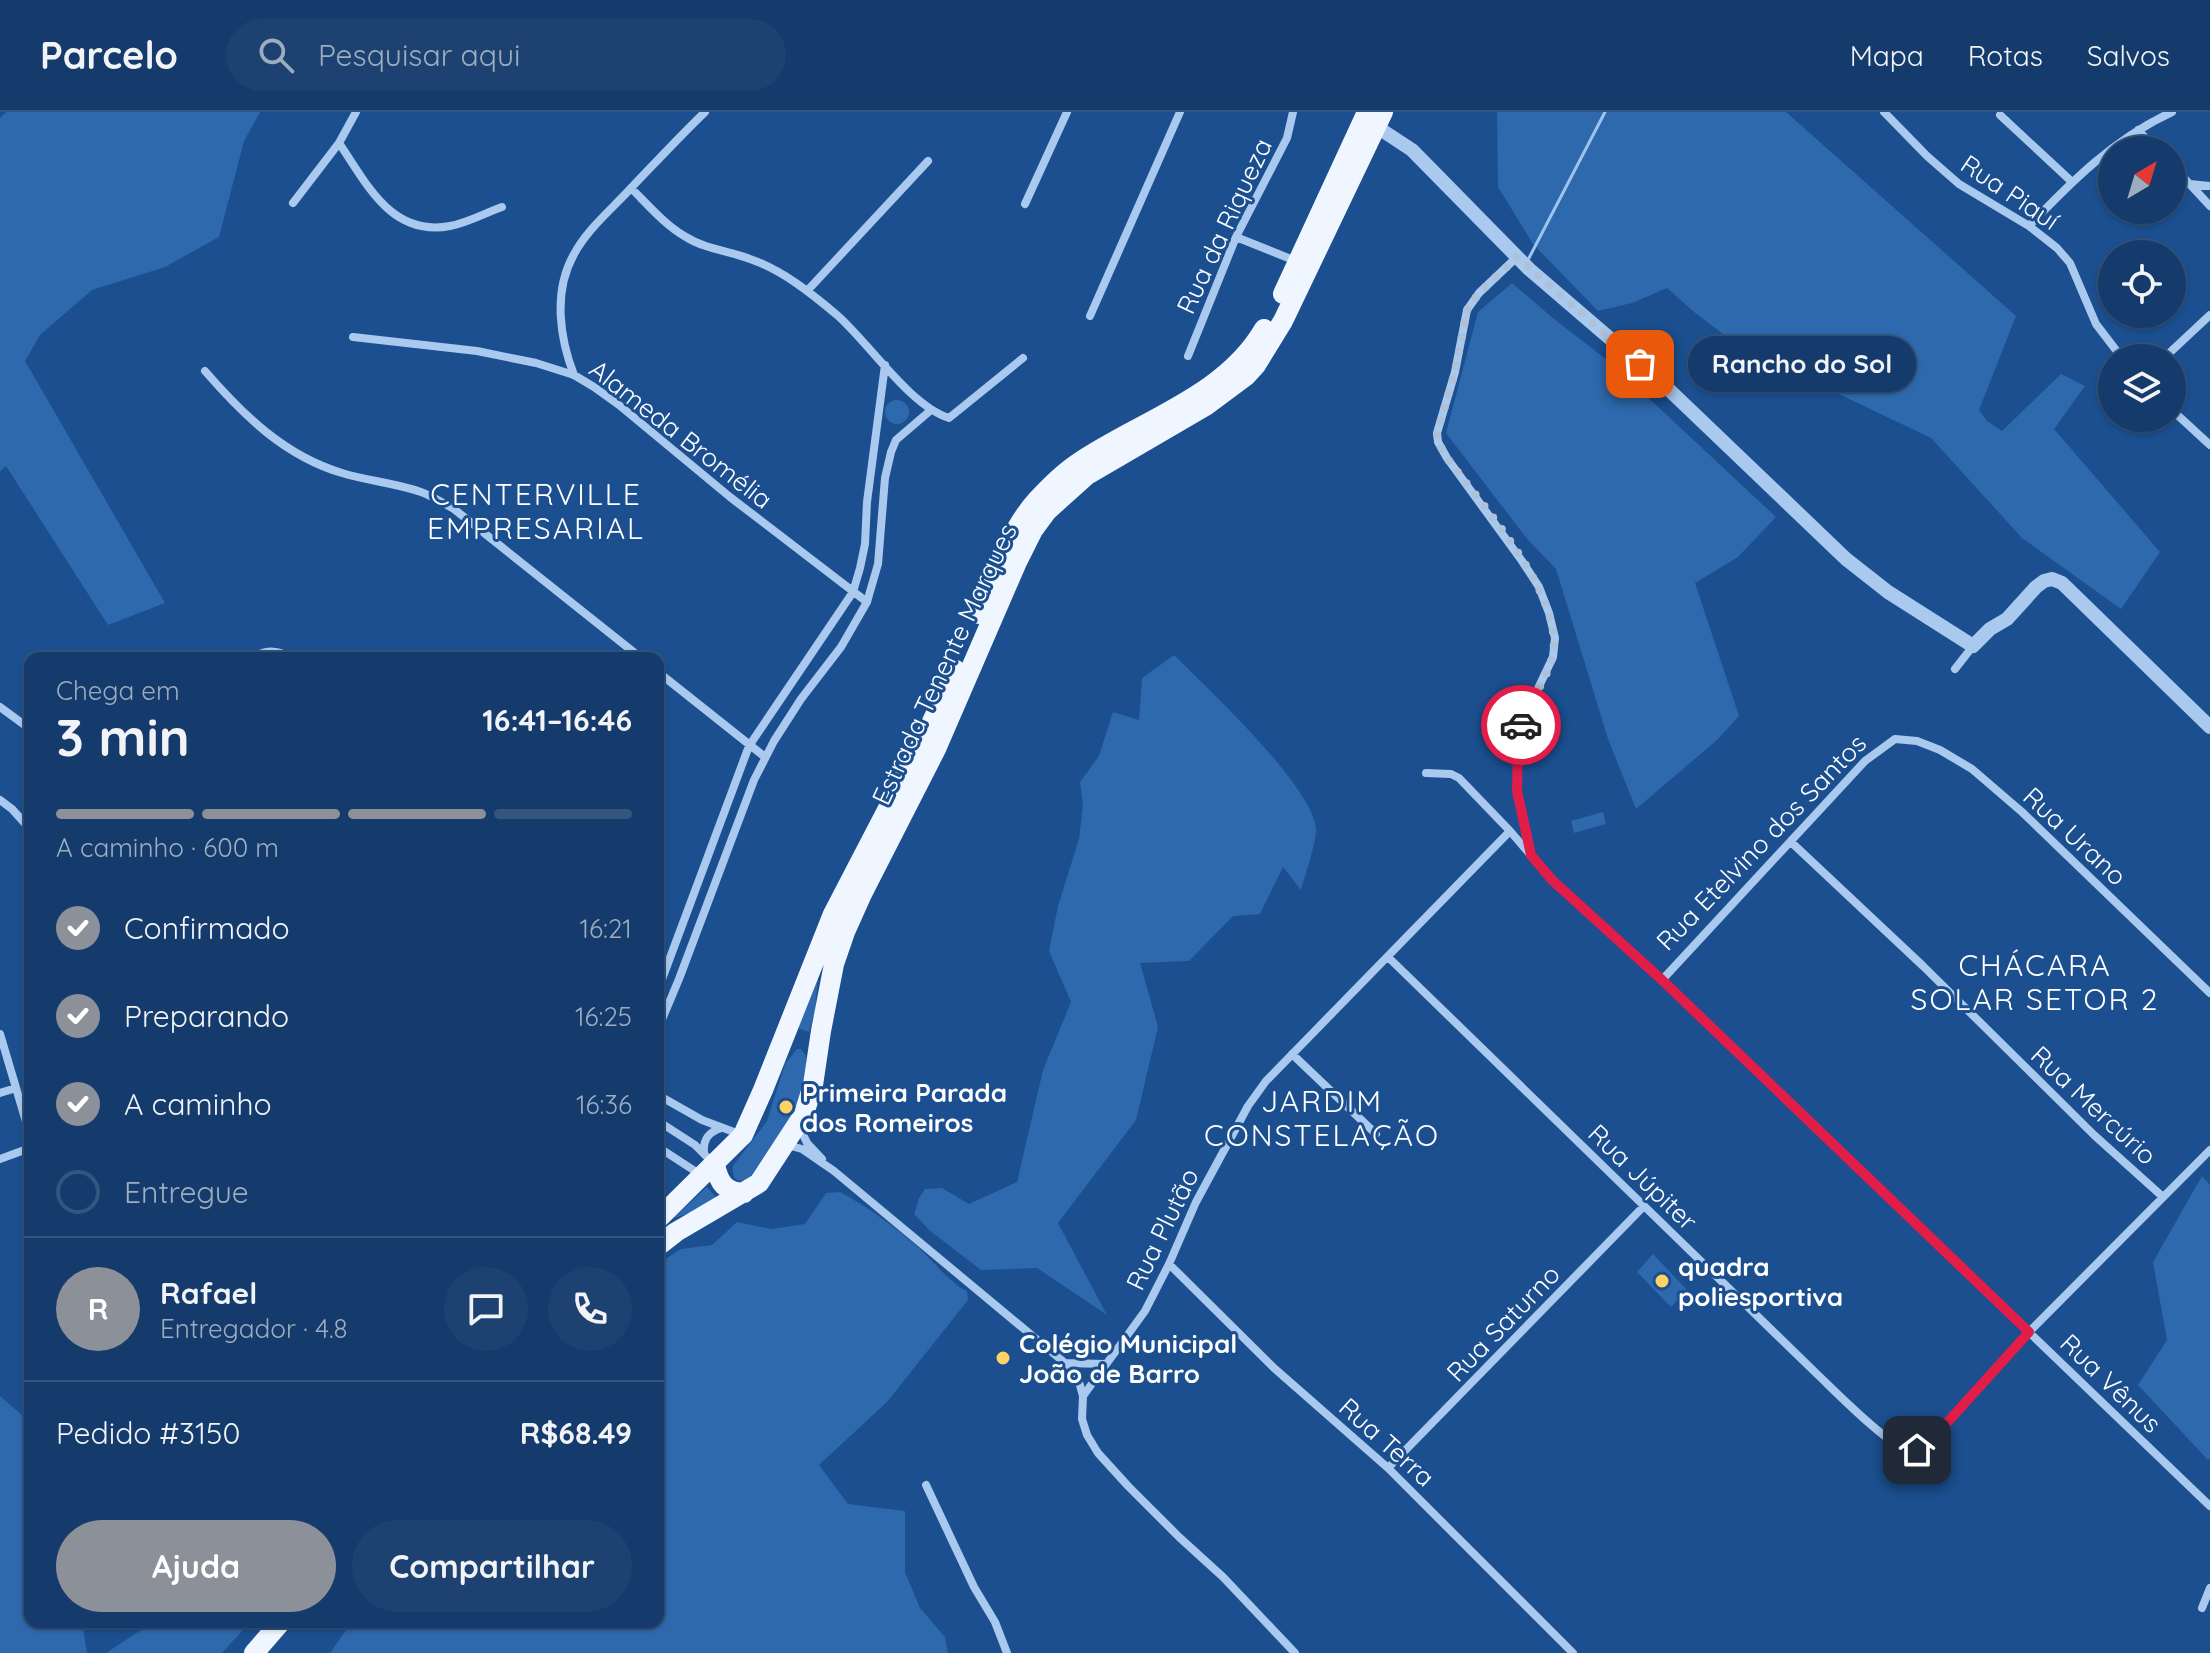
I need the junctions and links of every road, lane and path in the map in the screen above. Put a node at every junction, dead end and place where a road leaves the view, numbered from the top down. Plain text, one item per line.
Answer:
1 (356, 112) edge
2 (705, 112) edge
3 (1067, 112) edge
4 (1180, 112) edge
5 (1293, 112) edge
6 (1884, 112) edge
7 (2146, 112) edge
8 (2172, 112) edge
9 (2000, 115) dead end
10 (1376, 117) edge
11 (2154, 120) junction
12 (2138, 130) junction
13 (2144, 136) edge
14 (339, 143) junction
15 (928, 161) dead end
16 (2071, 181) junction
17 (2186, 181) edge
18 (2189, 184) junction
19 (2210, 186) edge
20 (631, 188) junction
21 (293, 203) dead end
22 (1025, 204) dead end
23 (2210, 206) edge
24 (502, 207) dead end
25 (2029, 226) junction
26 (1236, 237) junction
27 (1517, 257) junction
28 (1296, 261) junction
29 (807, 291) junction
30 (2210, 315) edge
31 (1090, 316) dead end
32 (353, 337) dead end
33 (2111, 344) edge
34 (2179, 344) edge
35 (1188, 356) dead end
36 (1023, 358) dead end
37 (885, 365) junction
38 (205, 371) dead end
39 (574, 375) junction
40 (931, 410) junction
41 (2186, 423) edge
42 (2210, 445) edge
43 (853, 592) junction
44 (867, 602) junction
45 (1973, 646) junction
46 (633, 652) edge
47 (1955, 669) dead end
48 (664, 677) edge
49 (0, 707) edge
50 (24, 725) edge
51 (2210, 727) edge
52 (1895, 739) joint
53 (749, 746) junction
54 (765, 757) junction
55 (1426, 773) dead end
56 (0, 800) edge
57 (24, 822) edge
58 (1510, 831) junction
59 (1791, 842) junction
60 (1531, 855) junction
61 (1388, 957) junction
62 (664, 974) edge
63 (1662, 980) junction
64 (2210, 993) edge
65 (664, 1015) edge
66 (0, 1034) edge
67 (777, 1054) junction
68 (1292, 1054) junction
69 (815, 1070) junction
70 (16, 1088) junction
71 (0, 1093) edge
72 (664, 1098) edge
73 (24, 1115) edge
74 (799, 1123) junction
75 (664, 1126) edge
76 (722, 1128) junction
77 (1376, 1134) dead end
78 (743, 1135) junction
79 (785, 1145) junction
80 (664, 1149) edge
81 (24, 1150) edge
82 (2210, 1150) edge
83 (0, 1159) edge
84 (707, 1165) junction
85 (834, 1171) junction
86 (744, 1193) junction
87 (2163, 1197) junction
88 (1644, 1206) junction
89 (665, 1232) edge
90 (1169, 1264) junction
91 (2029, 1332) junction
92 (1065, 1363) junction
93 (1105, 1364) junction
94 (1083, 1396) junction
95 (1388, 1468) junction
96 (926, 1485) dead end
97 (2210, 1506) edge
98 (2210, 1588) edge
99 (2202, 1608) dead end
100 (276, 1628) edge
101 (292, 1628) edge
102 (254, 1653) edge
103 (270, 1653) edge
104 (1007, 1653) edge
105 (1295, 1653) edge
106 (1573, 1653) edge

1 - 14 street
2 - 20 street
3 - 22 street
4 - 31 street
5 - 26 street, Rua da Riqueza
6 - 25 street, Rua Piauí
7 - 11 street
8 - 11 street
9 - 16 street
10 - 27 street
10 - 28 main road, Estrada Tenente Marques
10 - 69 main road, Estrada Tenente Marques
11 - 12 street
12 - 13 street
12 - 16 street
14 - 21 street
14 - 24 street
15 - 29 street
16 - 25 street
17 - 18 street
18 - 19 street
18 - 23 street
20 - 29 street
20 - 39 street
25 - 33 street, Rua Piauí
26 - 28 street
26 - 35 street, Rua da Riqueza
27 - 45 street
27 - 60 street
28 - 67 main road, Estrada Tenente Marques
29 - 37 street
30 - 34 street
32 - 39 street, Alameda Bromélia
36 - 40 street
37 - 40 street
37 - 43 street
38 - 46 street
39 - 43 street, Alameda Bromélia
40 - 44 street
41 - 42 street
43 - 44 street, Alameda Bromélia
43 - 53 street
44 - 54 street
45 - 47 street
45 - 51 street
48 - 53 street
49 - 50 street
52 - 59 street, Rua Etelvino dos Santos
52 - 64 street, Rua Urano
53 - 54 street
53 - 62 street
54 - 65 street
55 - 58 street, Rua Vênus
56 - 57 street
58 - 60 street, Rua Vênus
58 - 61 street, Rua Plutão
59 - 63 street, Rua Etelvino dos Santos
59 - 87 street, Rua Mercúrio
60 - 63 street, Rua Vênus
61 - 68 street, Rua Plutão
61 - 88 street, Rua Júpiter
63 - 91 street, Rua Vênus
66 - 70 street
67 - 69 main road
67 - 78 main road, Estrada Tenente Marques
68 - 77 street
68 - 90 street, Rua Plutão
69 - 74 main road, Estrada Tenente Marques
70 - 71 street
70 - 73 street
72 - 76 street
74 - 79 main road, Estrada Tenente Marques
74 - 85 street
75 - 84 street
76 - 78 street
76 - 84 street
78 - 84 main road, Estrada Tenente Marques
79 - 85 street
79 - 86 main road, Estrada Tenente Marques
80 - 84 street
81 - 83 street
82 - 87 street
84 - 86 main road
84 - 89 main road, Estrada Tenente Marques
85 - 92 street
86 - 89 main road, Estrada Tenente Marques
87 - 91 street
88 - 91 street, Rua Júpiter
88 - 95 street, Rua Saturno
90 - 93 street, Rua Plutão
90 - 95 street, Rua Terra
91 - 97 street, Rua Vênus
92 - 93 street
92 - 94 street
93 - 94 street, Rua Plutão
94 - 105 street
95 - 106 street, Rua Terra
96 - 104 street
98 - 99 street
100 - 102 main road
101 - 103 main road

